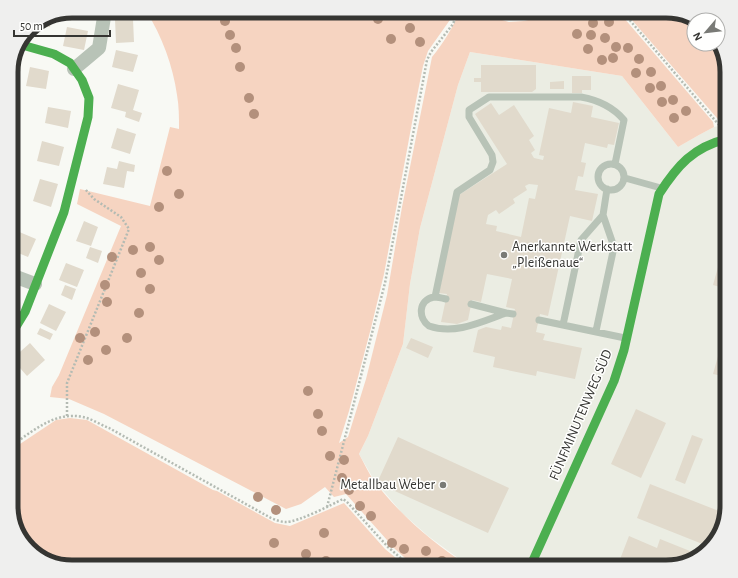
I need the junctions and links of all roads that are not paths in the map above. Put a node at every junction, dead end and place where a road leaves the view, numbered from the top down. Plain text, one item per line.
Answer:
1 (104, 18) edge
2 (25, 47) edge
3 (74, 69) junction
4 (720, 141) edge
5 (615, 164) junction
6 (625, 178) junction
7 (663, 188) junction
8 (607, 189) junction
9 (603, 215) junction
10 (18, 278) edge
11 (35, 284) junction
12 (435, 297) junction
13 (446, 299) dead end
14 (471, 304) dead end
15 (539, 320) dead end
16 (18, 324) edge
17 (563, 325) junction
18 (596, 332) junction
19 (627, 338) junction
20 (533, 560) edge

1 - 3 street
2 - 3 street
3 - 11 street
4 - 7 street, FÜNFMINUTENWEG SÜD
5 - 6 lane
5 - 8 lane
5 - 12 lane
6 - 7 lane
6 - 8 lane
7 - 19 street, FÜNFMINUTENWEG SÜD
8 - 9 lane
9 - 17 lane
9 - 18 lane
10 - 11 street
11 - 16 street
12 - 13 lane
12 - 14 lane
15 - 17 lane
17 - 18 lane
18 - 19 lane
19 - 20 street, FÜNFMINUTENWEG SÜD

